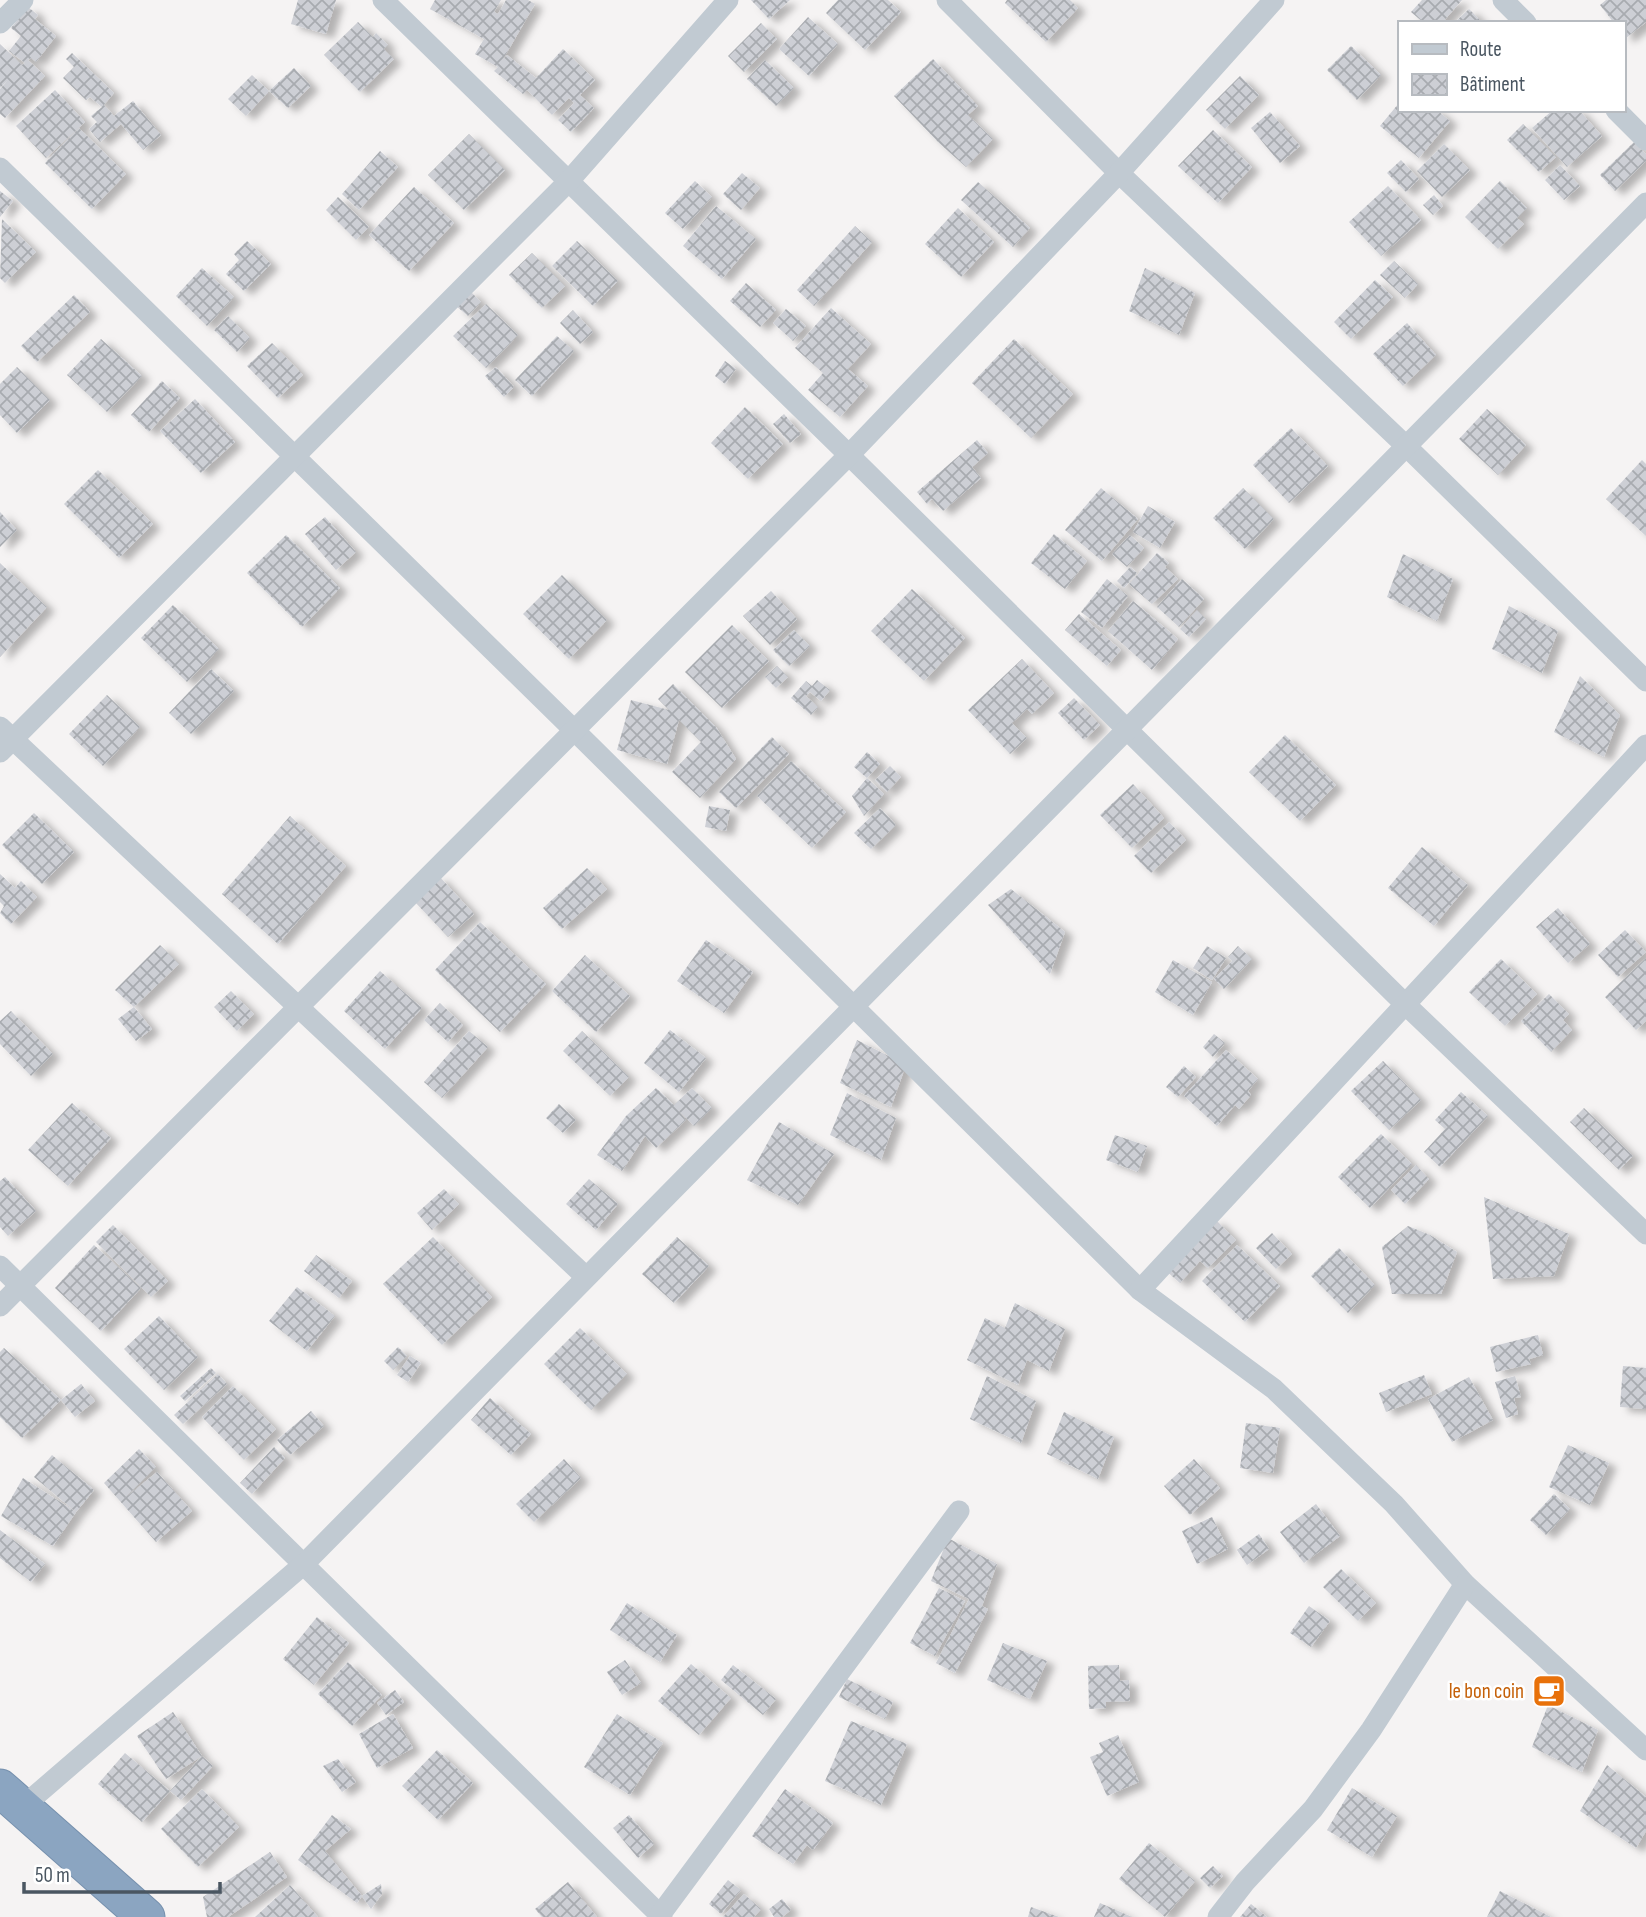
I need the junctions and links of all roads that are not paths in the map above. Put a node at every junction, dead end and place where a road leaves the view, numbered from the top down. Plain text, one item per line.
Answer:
1 (23, 0) edge
2 (383, 0) edge
3 (728, 0) edge
4 (947, 0) edge
5 (1274, 0) edge
6 (1503, 0) edge
7 (1524, 21) edge
8 (0, 23) edge
9 (1618, 112) edge
10 (1646, 140) edge
11 (0, 168) edge
12 (1119, 173) junction
13 (568, 182) junction
14 (1646, 203) edge
15 (1406, 446) junction
16 (849, 455) junction
17 (293, 457) junction
18 (1646, 681) edge
19 (575, 730) junction
20 (1126, 730) junction
21 (4, 739) edge
22 (1646, 745) edge
23 (1405, 1004) junction
24 (298, 1008) junction
25 (853, 1008) junction
26 (1646, 1234) edge
27 (0, 1265) edge
28 (586, 1277) junction
29 (20, 1285) junction
30 (1140, 1290) junction
31 (0, 1306) edge
32 (959, 1511) dead end
33 (304, 1564) junction
34 (1465, 1584) junction
35 (1646, 1750) edge
36 (11, 1798) edge
37 (661, 1916) edge
38 (146, 1917) edge
39 (1218, 1917) edge

1 - 8 street
2 - 13 street
3 - 13 street
4 - 12 street
5 - 12 street
6 - 7 street
9 - 10 street
11 - 17 street
12 - 15 street
12 - 16 street
13 - 16 street
13 - 17 street
14 - 15 street
15 - 18 street
15 - 20 street
16 - 19 street
16 - 20 street
17 - 19 street
17 - 21 street
19 - 24 street
19 - 25 street
20 - 23 street
20 - 25 street
21 - 24 street
22 - 23 street
23 - 26 street
23 - 30 street
24 - 28 street
24 - 29 street
25 - 28 street
25 - 30 street
27 - 29 street
28 - 33 street
29 - 31 street
29 - 33 street
30 - 34 street
32 - 37 street
33 - 36 street
33 - 37 street
34 - 35 street
34 - 39 street
36 - 38 highway

